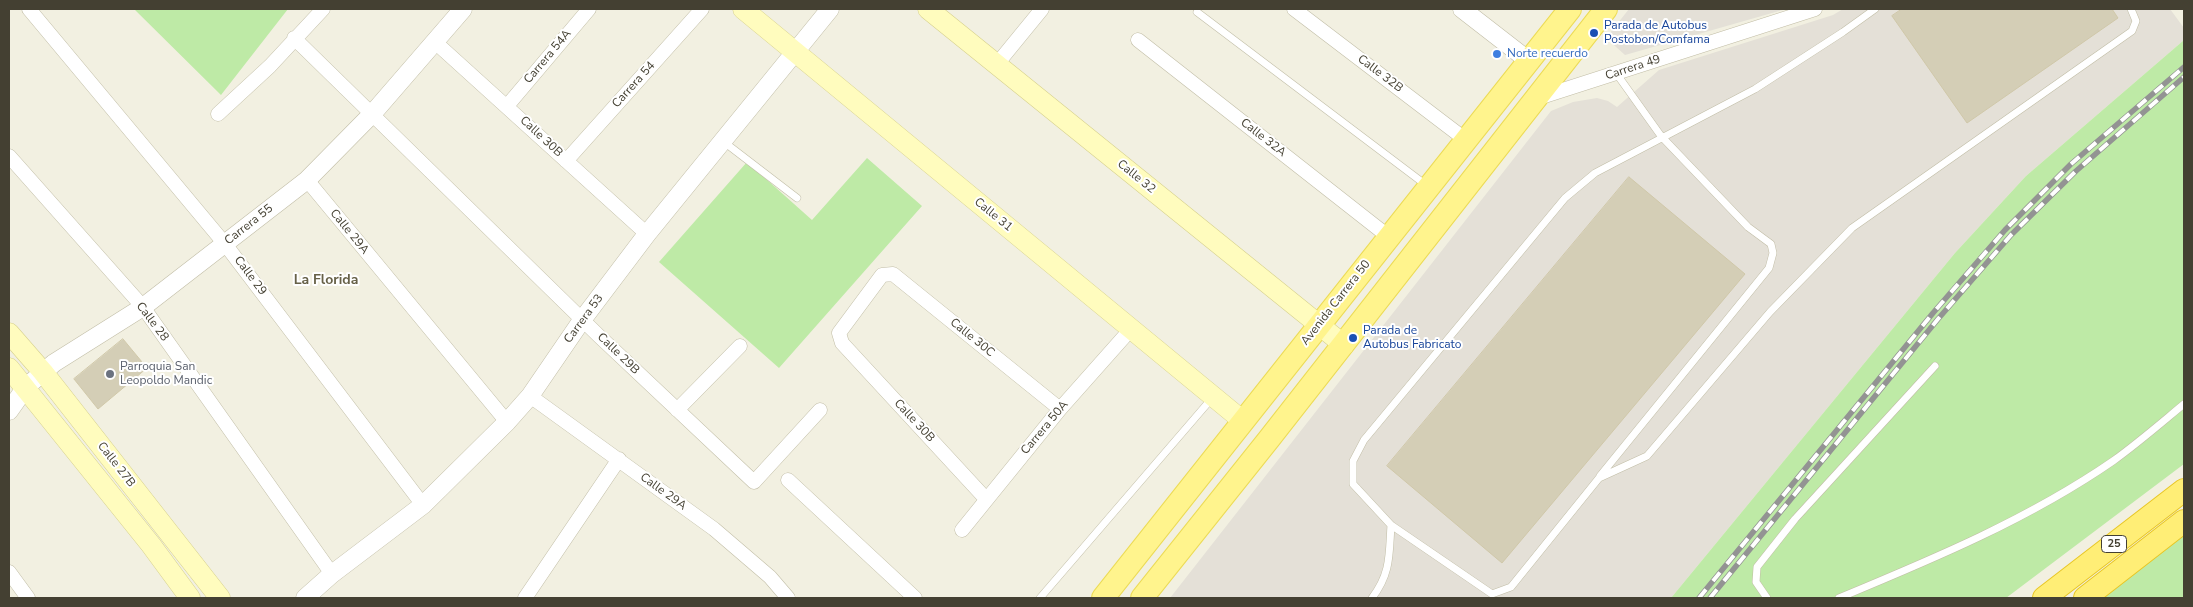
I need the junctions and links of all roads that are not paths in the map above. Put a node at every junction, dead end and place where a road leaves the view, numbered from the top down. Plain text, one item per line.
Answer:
1 (29, 9) edge
2 (323, 9) edge
3 (463, 9) edge
4 (589, 9) edge
5 (743, 9) edge
6 (830, 9) edge
7 (928, 9) edge
8 (1042, 9) edge
9 (1294, 9) edge
10 (1462, 9) edge
11 (1570, 9) edge
12 (1606, 9) edge
13 (1816, 9) edge
14 (1875, 9) edge
15 (2131, 9) edge
16 (696, 11) edge
17 (1197, 12) dead end
18 (294, 38) junction
19 (1138, 40) dead end
20 (434, 42) junction
21 (794, 52) junction
22 (1529, 61) junction
23 (996, 64) junction
24 (1616, 73) junction
25 (1537, 98) junction
26 (507, 106) junction
27 (373, 113) junction
28 (218, 114) dead end
29 (1661, 136) junction
30 (1466, 140) junction
31 (724, 142) junction
32 (9, 156) edge
33 (566, 161) junction
34 (307, 180) junction
35 (1428, 187) junction
36 (797, 198) dead end
37 (647, 234) junction
38 (1389, 237) junction
39 (225, 244) junction
40 (143, 308) junction
41 (582, 320) junction
42 (1319, 325) junction
43 (1131, 328) junction
44 (9, 333) edge
45 (842, 343) joint
46 (1344, 344) junction
47 (740, 346) dead end
48 (1935, 366) dead end
49 (9, 368) edge
50 (43, 372) junction
51 (26, 388) junction
52 (530, 396) junction
53 (1213, 396) junction
54 (2184, 404) edge
55 (1060, 409) junction
56 (677, 410) junction
57 (820, 410) dead end
58 (9, 411) edge
59 (1243, 421) junction
60 (507, 422) junction
61 (619, 459) junction
62 (1599, 478) junction
63 (788, 480) dead end
64 (2184, 490) edge
65 (986, 499) junction
66 (423, 505) junction
67 (2184, 521) edge
68 (1391, 525) junction
69 (962, 530) dead end
70 (9, 572) edge
71 (332, 574) junction
72 (28, 598) edge
73 (190, 598) edge
74 (220, 598) edge
75 (305, 598) edge
76 (524, 598) edge
77 (788, 598) edge
78 (915, 598) edge
79 (1040, 598) edge
80 (1103, 598) edge
81 (1142, 598) edge
82 (1372, 598) edge
83 (1766, 598) edge
84 (1839, 598) edge
85 (2044, 598) edge
86 (2084, 598) edge

1 - 39 street, Calle 29
2 - 18 street
3 - 20 street, Carrera 55
4 - 26 street, Carrera 54A
5 - 21 main road, Calle 31
6 - 21 street, Carrera 53
7 - 23 main road, Calle 32
8 - 23 street
9 - 30 street, Calle 32B
10 - 22 street
11 - 22 main road, Avenida Carrera 50
12 - 25 main road
13 - 24 street, Carrera 49
14 - 29 lane
15 - 62 lane
16 - 33 street, Carrera 54
17 - 35 lane
18 - 27 street, Calle 29B
18 - 28 street
19 - 38 street, Calle 32A
20 - 26 street, Calle 30B
20 - 27 street, Carrera 55
21 - 31 street, Carrera 53
21 - 43 main road, Calle 31
22 - 30 main road, Avenida Carrera 50
23 - 42 main road, Calle 32
24 - 25 street, Carrera 49
24 - 29 lane
25 - 46 main road
26 - 33 street, Calle 30B
27 - 34 street, Carrera 55
27 - 41 street, Calle 29B
29 - 62 lane
29 - 68 lane
30 - 35 main road, Avenida Carrera 50
31 - 36 lane
31 - 37 street, Carrera 53
32 - 40 street, Calle 28
33 - 37 street, Calle 30B
34 - 39 street, Carrera 55
34 - 60 street, Calle 29A
35 - 38 main road, Avenida Carrera 50
37 - 41 street, Carrera 53
38 - 42 main road, Avenida Carrera 50
39 - 40 street, Carrera 55
39 - 66 street, Calle 29
40 - 50 street, Carrera 55
40 - 71 street, Calle 28
41 - 52 street, Carrera 53
41 - 56 street, Calle 29B
42 - 46 main road, Calle 32
42 - 59 main road, Avenida Carrera 50
43 - 53 main road, Calle 31
43 - 55 street, Carrera 50A
44 - 50 main road, Calle 27B
45 - 55 street, Calle 30C
45 - 65 street, Calle 30B
46 - 81 main road
47 - 56 street
48 - 83 lane
49 - 51 main road, Calle 27B
50 - 51 street, Carrera 55
50 - 74 main road, Calle 27B
51 - 58 street, Carrera 55
51 - 73 main road, Calle 27B
52 - 60 street, Carrera 53
52 - 61 street, Calle 29A
53 - 59 main road, Calle 31
53 - 79 lane
54 - 84 lane
55 - 65 street, Carrera 50A
56 - 57 street, Calle 29B
59 - 80 main road, Avenida Carrera 50
60 - 66 street, Carrera 53
61 - 76 street
61 - 77 street, Calle 29A
62 - 68 lane
63 - 78 street
64 - 85 highway, 25
65 - 69 street, Carrera 50A
66 - 71 street, Carrera 53
67 - 86 highway, 25
68 - 82 lane
70 - 72 street
71 - 75 street, Carrera 53

